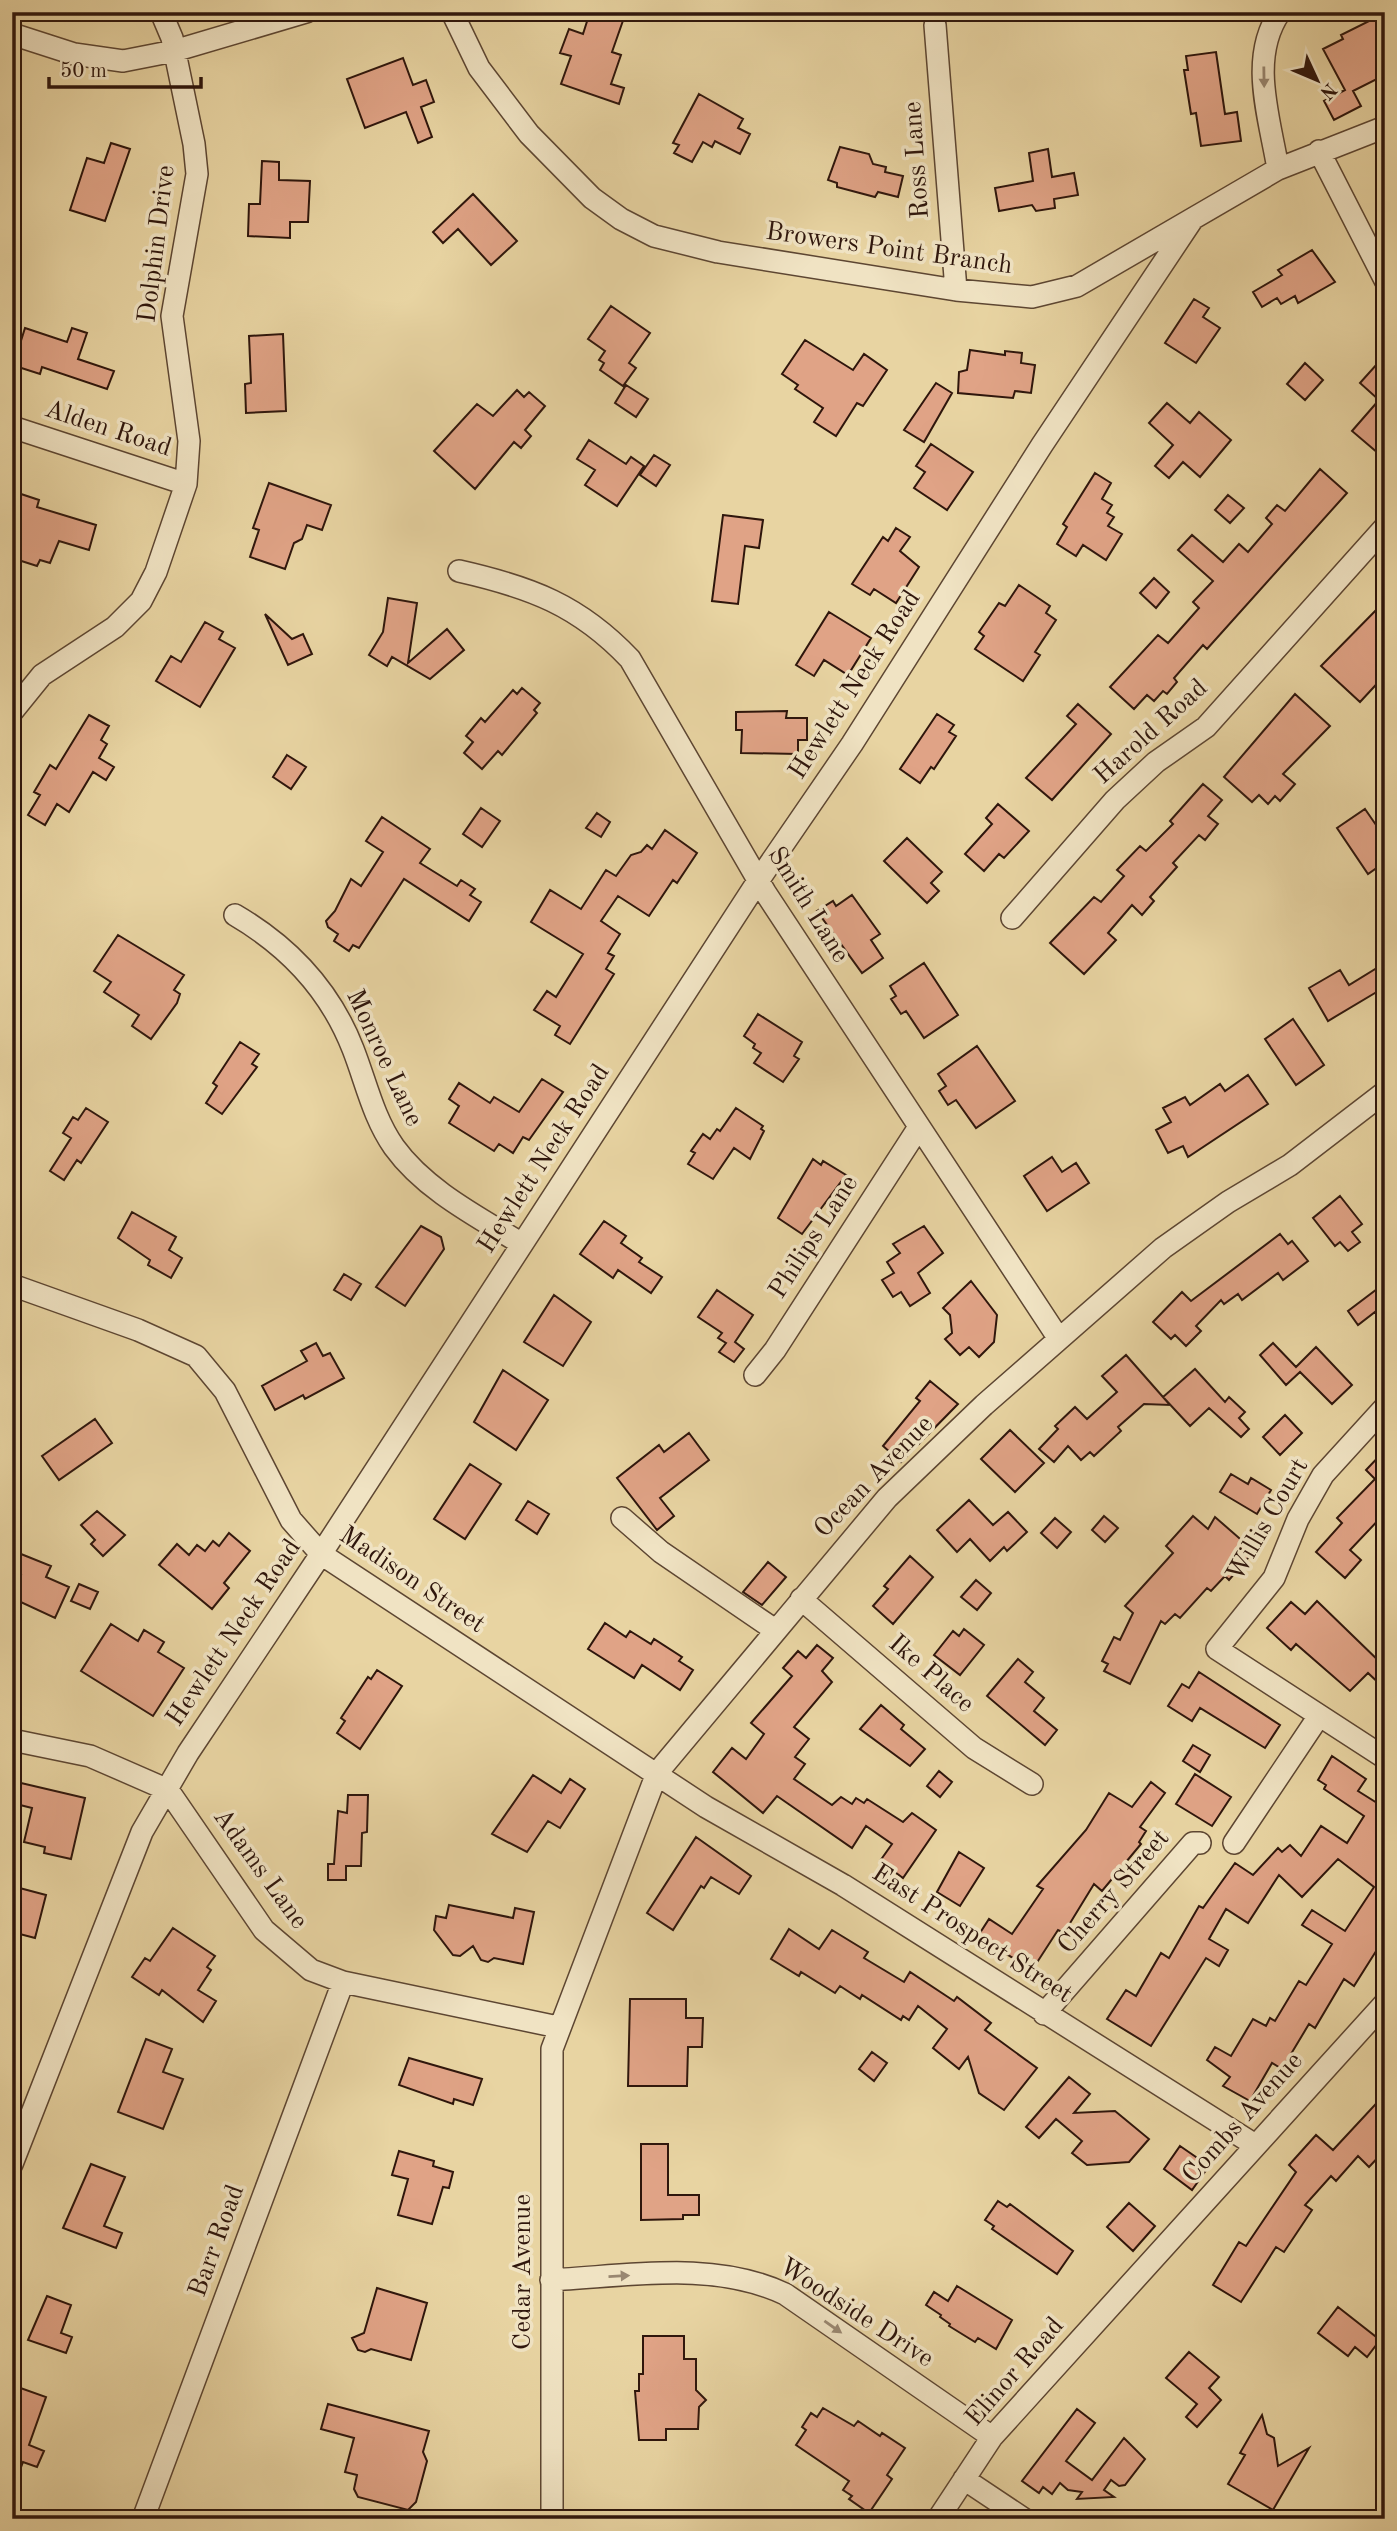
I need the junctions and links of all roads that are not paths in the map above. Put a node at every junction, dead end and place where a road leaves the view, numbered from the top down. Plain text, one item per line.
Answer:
1 (161, 12) edge
2 (306, 12) edge
3 (452, 12) edge
4 (1280, 12) edge
5 (935, 25) dead end
6 (12, 34) edge
7 (174, 51) junction
8 (1385, 127) edge
9 (1319, 151) junction
10 (1279, 169) junction
11 (1192, 220) junction
12 (1385, 280) edge
13 (956, 290) junction
14 (12, 427) edge
15 (186, 484) junction
16 (1385, 527) edge
17 (459, 571) dead end
18 (12, 712) edge
19 (758, 881) junction
20 (235, 915) dead end
21 (1012, 918) dead end
22 (1385, 1092) edge
23 (919, 1127) junction
24 (522, 1244) junction
25 (12, 1285) edge
26 (1059, 1339) junction
27 (755, 1375) dead end
28 (1385, 1407) edge
29 (622, 1518) dead end
30 (321, 1554) junction
31 (801, 1599) junction
32 (775, 1630) junction
33 (1320, 1716) junction
34 (12, 1740) edge
35 (1385, 1758) edge
36 (657, 1773) junction
37 (1032, 1784) dead end
38 (168, 1790) junction
39 (1199, 1843) dead end
40 (1234, 1843) dead end
41 (343, 1982) junction
42 (1385, 2003) edge
43 (1044, 2014) junction
44 (558, 2027) junction
45 (1255, 2145) junction
46 (12, 2164) edge
47 (1143, 2270) joint
48 (551, 2280) junction
49 (992, 2437) junction
50 (964, 2479) junction
51 (143, 2519) edge
52 (552, 2519) edge
53 (938, 2519) edge
54 (1024, 2519) edge

1 - 7 street, Dolphin Drive
2 - 7 street
3 - 13 street, Browers Point Branch
4 -> 10 street
5 - 13 street, Ross Lane
6 - 7 street
7 - 15 street, Dolphin Drive
8 - 9 street, Browers Point Branch
9 - 10 street, Browers Point Branch
9 - 12 street
10 - 11 street, Browers Point Branch
11 - 13 street, Browers Point Branch
11 - 19 street, Hewlett Neck Road
14 - 15 street, Alden Road
15 - 18 street, Dolphin Drive
16 - 21 street, Harold Road
17 - 19 street, Smith Lane
19 - 23 street, Smith Lane
19 - 24 street, Hewlett Neck Road
20 - 24 street, Monroe Lane
22 - 26 street, Ocean Avenue
23 - 26 street, Smith Lane
23 - 27 street, Philips Lane
24 - 30 street, Hewlett Neck Road
25 - 30 street, Madison Street
26 - 31 street, Ocean Avenue
28 - 33 street, Willis Court
29 - 32 street
30 - 36 street, Madison Street
30 - 38 street, Hewlett Neck Road
31 - 32 street, Ocean Avenue
31 - 37 street, Ike Place
32 - 36 street, Ocean Avenue
33 - 35 street
33 - 40 street
34 - 38 street
36 - 43 street, East Prospect Street
36 - 44 street, Ocean Avenue
38 - 41 street, Adams Lane
38 - 46 street, Hewlett Neck Road
39 - 43 street, Cherry Street
41 - 44 street, Adams Lane
41 - 51 street, Barr Road
42 - 45 street, Combs Avenue
43 - 45 street, East Prospect Street
44 - 48 street, Cedar Avenue
45 - 47 street, Combs Avenue
47 - 49 street, Elinor Road
48 -> 49 street, Woodside Drive
48 - 52 street, Cedar Avenue
49 - 50 street, Elinor Road
50 - 53 street, Elinor Road
50 - 54 street

